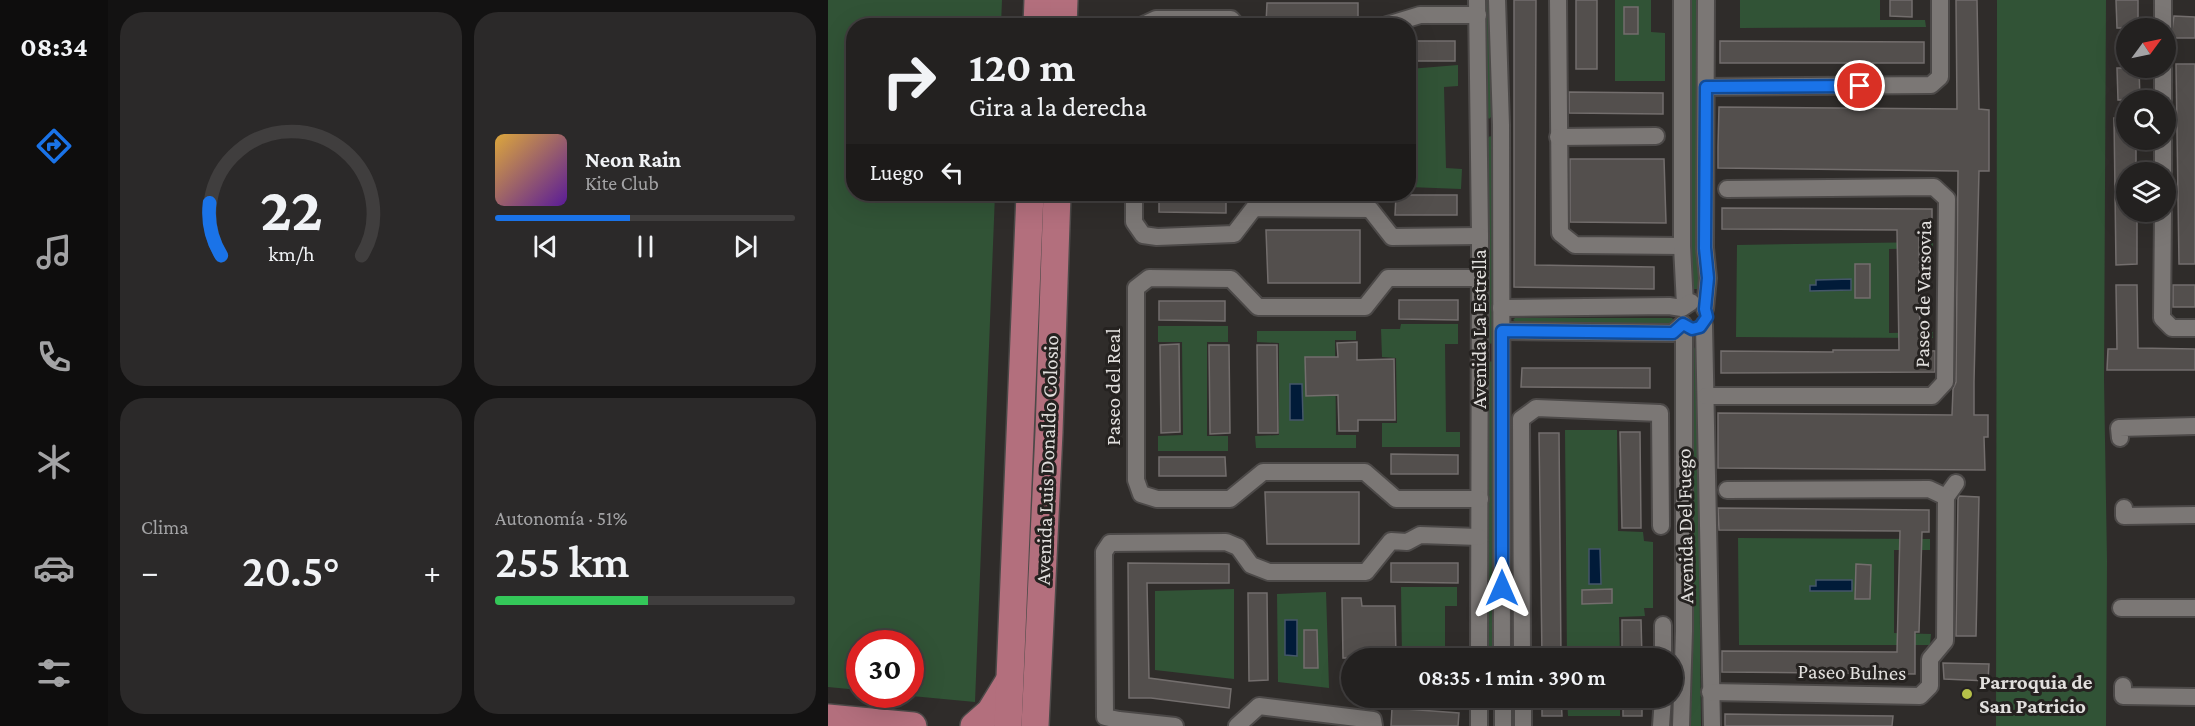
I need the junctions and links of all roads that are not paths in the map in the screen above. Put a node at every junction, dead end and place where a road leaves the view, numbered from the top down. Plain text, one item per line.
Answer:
1 (1038, 0) edge
2 (1064, 0) edge
3 (1497, 0) edge
4 (1558, 0) edge
5 (1682, 0) edge
6 (1706, 0) edge
7 (1940, 0) edge
8 (2163, 0) edge
9 (1478, 7) edge
10 (1037, 18) edge
11 (1063, 18) edge
12 (1410, 18) edge
13 (2163, 18) edge
14 (1713, 87) junction
15 (1479, 125) junction
16 (1501, 125) junction
17 (1656, 136) dead end
18 (1558, 137) junction
19 (1727, 189) dead end
20 (1030, 201) edge
21 (1057, 201) edge
22 (1134, 201) edge
23 (2163, 222) edge
24 (1472, 236) junction
25 (1676, 246) junction
26 (1480, 278) junction
27 (1501, 308) junction
28 (1684, 316) junction
29 (1704, 317) junction
30 (2195, 328) edge
31 (1502, 331) junction
32 (1479, 353) junction
33 (1501, 354) junction
34 (1712, 397) junction
35 (2195, 426) edge
36 (2120, 438) dead end
37 (1956, 483) dead end
38 (1727, 490) dead end
39 (1946, 496) junction
40 (1473, 499) junction
41 (2124, 508) dead end
42 (2195, 515) edge
43 (1661, 526) dead end
44 (1473, 537) junction
45 (2121, 608) dead end
46 (2195, 608) edge
47 (1663, 625) dead end
48 (1479, 648) edge
49 (1502, 648) edge
50 (1522, 648) edge
51 (1663, 648) edge
52 (1038, 676) junction
53 (1010, 680) junction
54 (2123, 686) dead end
55 (1714, 692) junction
56 (2195, 697) edge
57 (1479, 708) edge
58 (1503, 708) edge
59 (1522, 708) edge
60 (1662, 708) edge
61 (828, 718) edge
62 (913, 726) edge
63 (974, 726) edge
64 (1008, 726) edge
65 (1035, 726) edge
66 (1051, 726) edge
67 (1175, 726) edge
68 (1237, 726) edge
69 (1374, 726) edge
70 (1479, 726) edge
71 (1503, 726) edge
72 (1523, 726) edge
73 (1661, 726) edge
74 (1681, 726) edge
75 (1712, 726) edge

1 - 10 main road
2 - 11 main road
3 - 16 street, Avenida La Estrella
4 - 18 street
5 - 25 street, Avenida Del Fuego
6 - 14 street, Avenida Del Fuego
7 - 14 street
8 - 13 street
9 - 12 street
9 - 15 street, Avenida La Estrella
14 - 29 street, Avenida Del Fuego
15 - 16 street
15 - 24 street, Avenida La Estrella
16 - 27 street, Avenida La Estrella
17 - 18 street
18 - 25 street
19 - 34 street, Paseo de Varsovia
20 - 53 main road, Avenida Luis Donaldo Colosio
21 - 52 main road, Avenida Luis Donaldo Colosio
22 - 24 street
23 - 30 street
24 - 26 street, Avenida La Estrella
25 - 28 street, Avenida Del Fuego
26 - 32 street, Avenida La Estrella
26 - 40 street, Paseo del Real
27 - 28 street
27 - 31 street, Avenida La Estrella
28 - 29 street
28 - 29 street
28 - 31 street
28 - 74 street, Avenida Del Fuego
29 - 34 street, Avenida Del Fuego
31 - 33 street, Avenida La Estrella
32 - 33 street
32 - 40 street, Avenida La Estrella
33 - 49 street, Avenida La Estrella
34 - 55 street, Avenida Del Fuego
35 - 36 street
37 - 39 street
38 - 39 street
39 - 55 street, Paseo Bulnes
40 - 44 street, Avenida La Estrella
41 - 42 street
43 - 50 street
44 - 48 street, Avenida La Estrella
44 - 67 street
45 - 46 street
47 - 51 street
52 - 65 main road, Avenida Luis Donaldo Colosio
52 - 66 main road
53 - 63 main road
53 - 64 main road, Avenida Luis Donaldo Colosio
54 - 56 street
55 - 75 street, Avenida Del Fuego
57 - 70 street
58 - 71 street
59 - 72 street
60 - 73 street
61 - 62 main road
68 - 69 street

